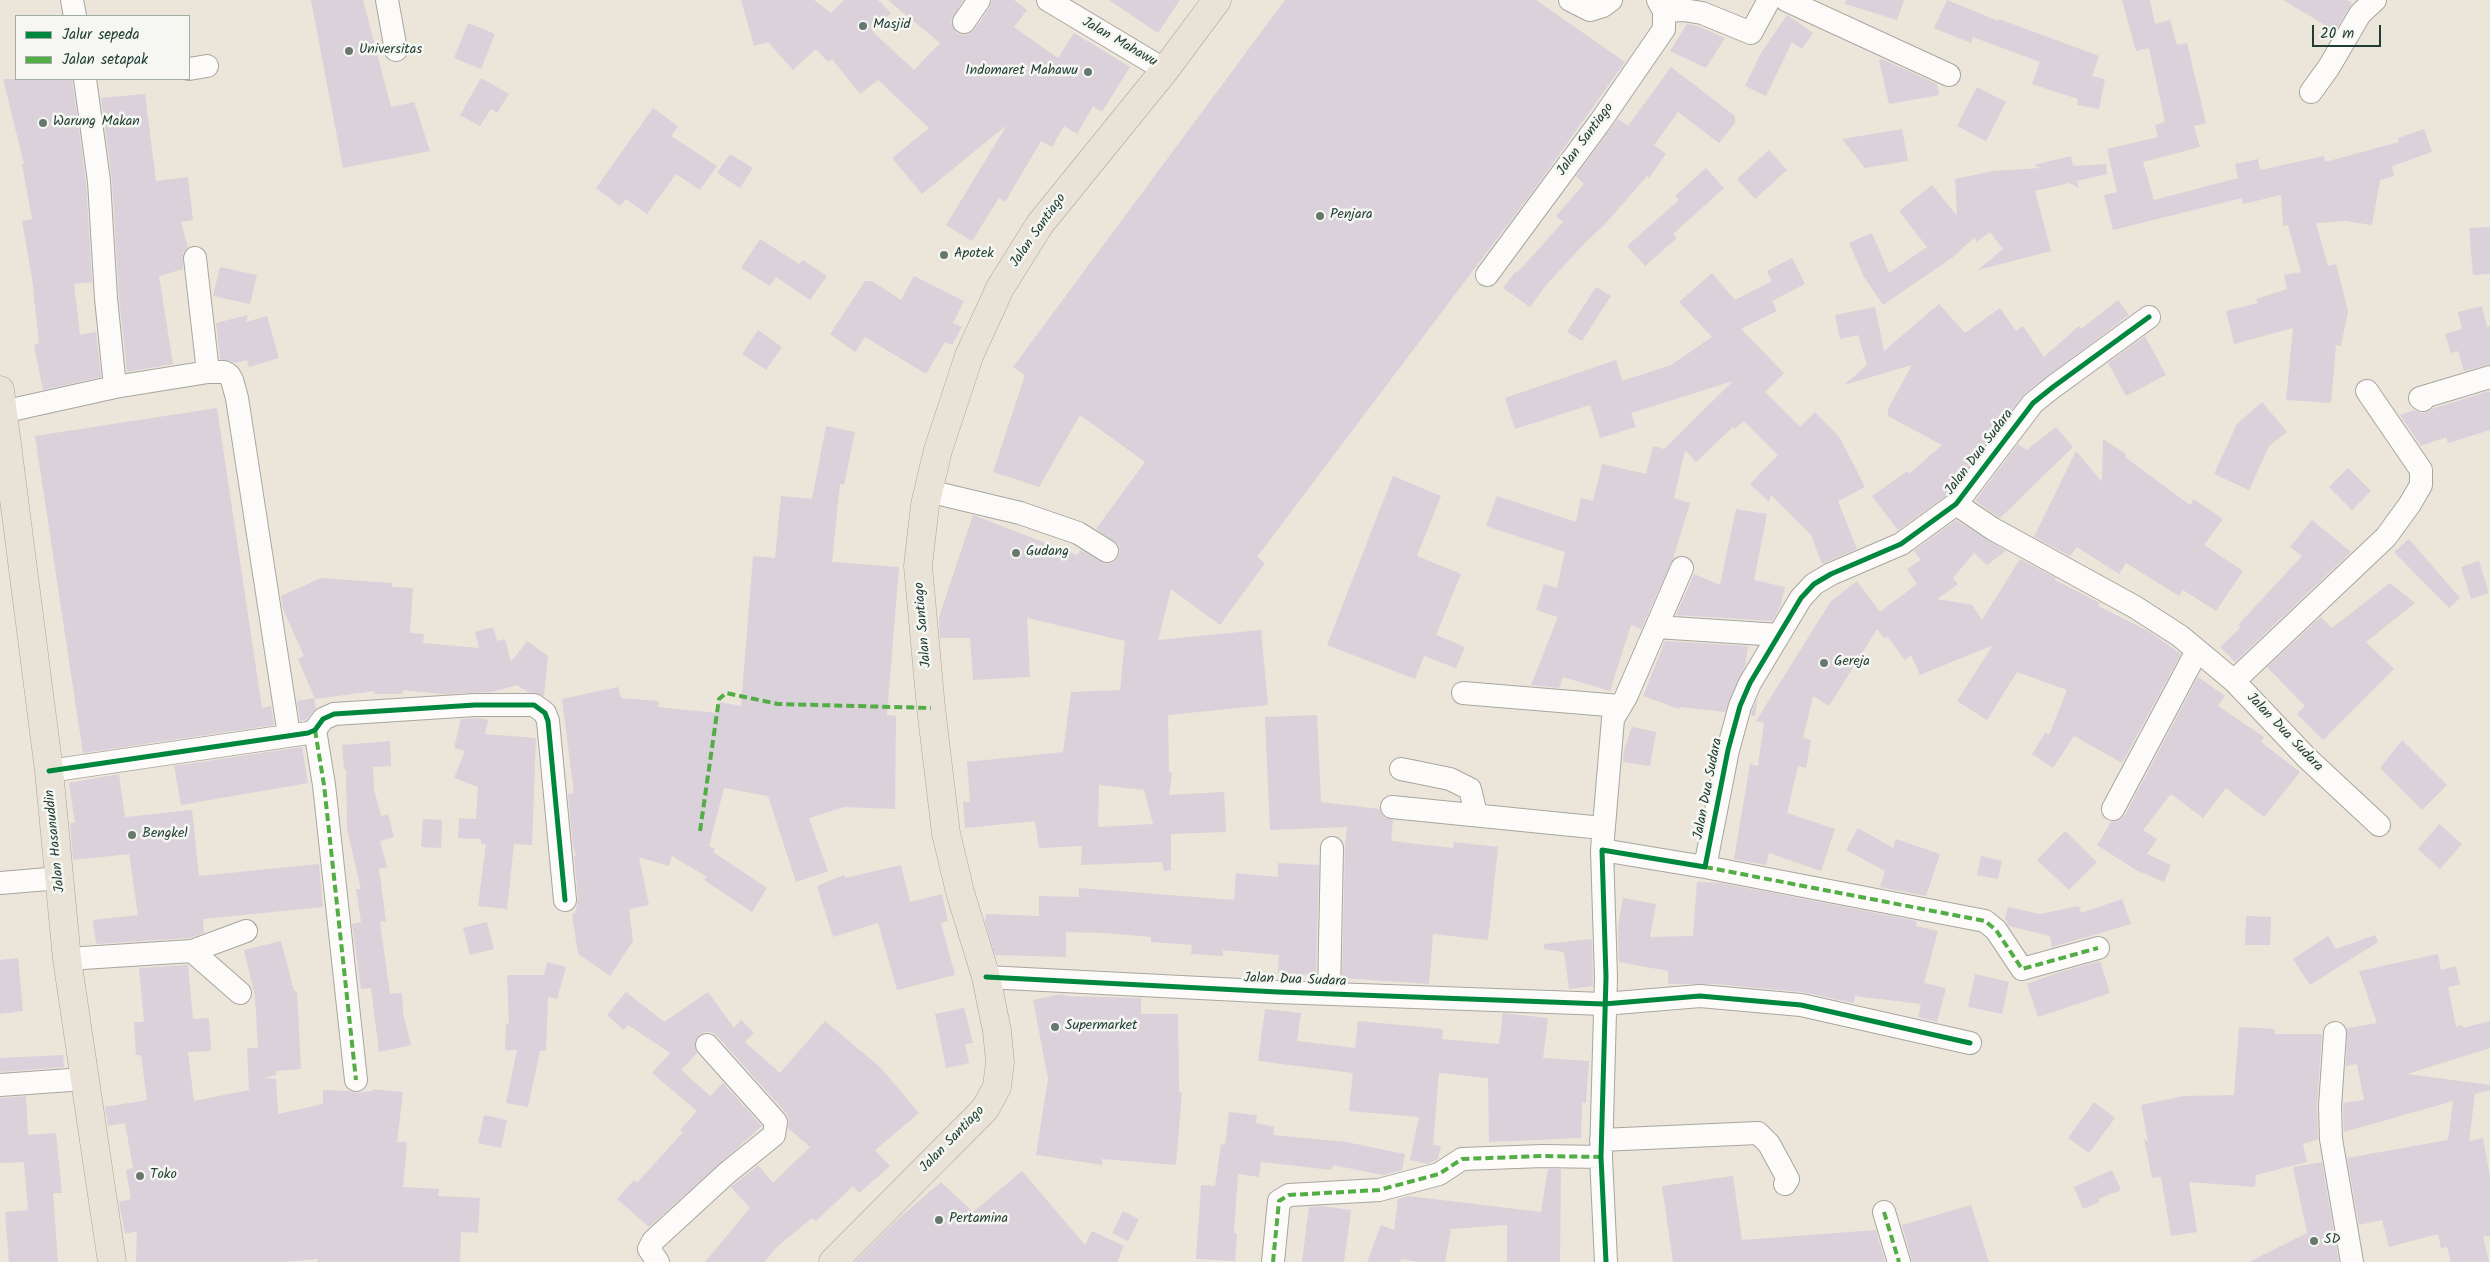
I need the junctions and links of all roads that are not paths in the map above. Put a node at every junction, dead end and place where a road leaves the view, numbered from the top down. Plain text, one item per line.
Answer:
1 (72, 0) edge
2 (387, 0) edge
3 (979, 0) edge
4 (1048, 0) edge
5 (1217, 0) edge
6 (1570, 0) edge
7 (1611, 0) edge
8 (1769, 0) edge
9 (1786, 0) edge
10 (2375, 0) edge
11 (1661, 6) edge
12 (75, 15) edge
13 (964, 22) dead end
14 (396, 50) dead end
15 (1165, 70) junction
16 (1949, 75) dead end
17 (91, 80) edge
18 (2311, 92) dead end
19 (196, 258) dead end
20 (1487, 275) dead end
21 (2149, 317) dead end
22 (208, 372) junction
23 (2490, 377) edge
24 (115, 387) junction
25 (2367, 391) dead end
26 (2423, 400) dead end
27 (1, 401) edge
28 (928, 491) junction
29 (1956, 504) junction
30 (1107, 550) dead end
31 (1682, 568) dead end
32 (1657, 627) junction
33 (1779, 635) junction
34 (2198, 651) junction
35 (2234, 681) junction
36 (1463, 693) dead end
37 (1620, 706) junction
38 (315, 730) junction
39 (289, 735) junction
40 (1401, 769) dead end
41 (49, 771) junction
42 (1392, 807) dead end
43 (2113, 809) dead end
44 (1476, 814) junction
45 (2378, 825) dead end
46 (1602, 839) junction
47 (1332, 848) dead end
48 (1705, 867) junction
49 (60, 878) junction
50 (0, 883) edge
51 (565, 900) dead end
52 (246, 931) dead end
53 (2098, 948) dead end
54 (192, 951) junction
55 (67, 959) junction
56 (986, 978) junction
57 (240, 993) dead end
58 (1329, 994) junction
59 (1604, 1004) junction
60 (2335, 1033) dead end
61 (1970, 1043) dead end
62 (706, 1045) dead end
63 (84, 1079) junction
64 (356, 1080) dead end
65 (0, 1085) edge
66 (1601, 1149) junction
67 (1785, 1184) dead end
68 (1884, 1212) dead end
69 (112, 1262) edge
70 (658, 1262) edge
71 (833, 1262) edge
72 (1273, 1262) edge
73 (1606, 1262) edge
74 (1899, 1262) edge
75 (2352, 1262) edge

1 - 12 street
2 - 14 street
3 - 13 street
4 - 15 street, Jalan Mahawu
5 - 15 highway, Jalan Santiago
6 - 7 street
8 - 11 street
9 - 16 street
10 - 18 street
11 - 20 street, Jalan Santiago
15 - 28 highway, Jalan Santiago
17 - 24 street
19 - 22 street
21 - 29 street, Jalan Dua Sudara
22 - 24 street
22 - 39 street
23 - 26 street
24 - 27 street
25 - 35 street
27 - 41 highway, Jalan Hasanuddin
28 - 30 street
28 - 56 highway, Jalan Santiago
29 - 33 street, Jalan Dua Sudara
29 - 34 street, Jalan Dua Sudara
31 - 32 street
32 - 33 street
32 - 37 street
33 - 48 street, Jalan Dua Sudara
34 - 35 street, Jalan Dua Sudara
34 - 43 street
35 - 45 street, Jalan Dua Sudara
36 - 37 street
37 - 46 street
38 - 39 street
38 - 51 street
38 - 64 street
39 - 41 street
40 - 44 street
41 - 49 highway, Jalan Hasanuddin
42 - 44 street
44 - 46 street
46 - 48 street
46 - 59 street
47 - 58 street
48 - 53 street
49 - 50 street
49 - 55 highway, Jalan Hasanuddin
52 - 54 street
54 - 55 street
54 - 57 street
55 - 63 highway, Jalan Hasanuddin
56 - 58 street, Jalan Dua Sudara
56 - 71 highway, Jalan Santiago
58 - 59 street, Jalan Dua Sudara
59 - 61 street, Jalan Dua Sudara
59 - 66 street
60 - 75 street
62 - 70 street
63 - 65 street
63 - 69 highway, Jalan Hasanuddin
66 - 67 street
66 - 72 street
66 - 73 street
68 - 74 street

